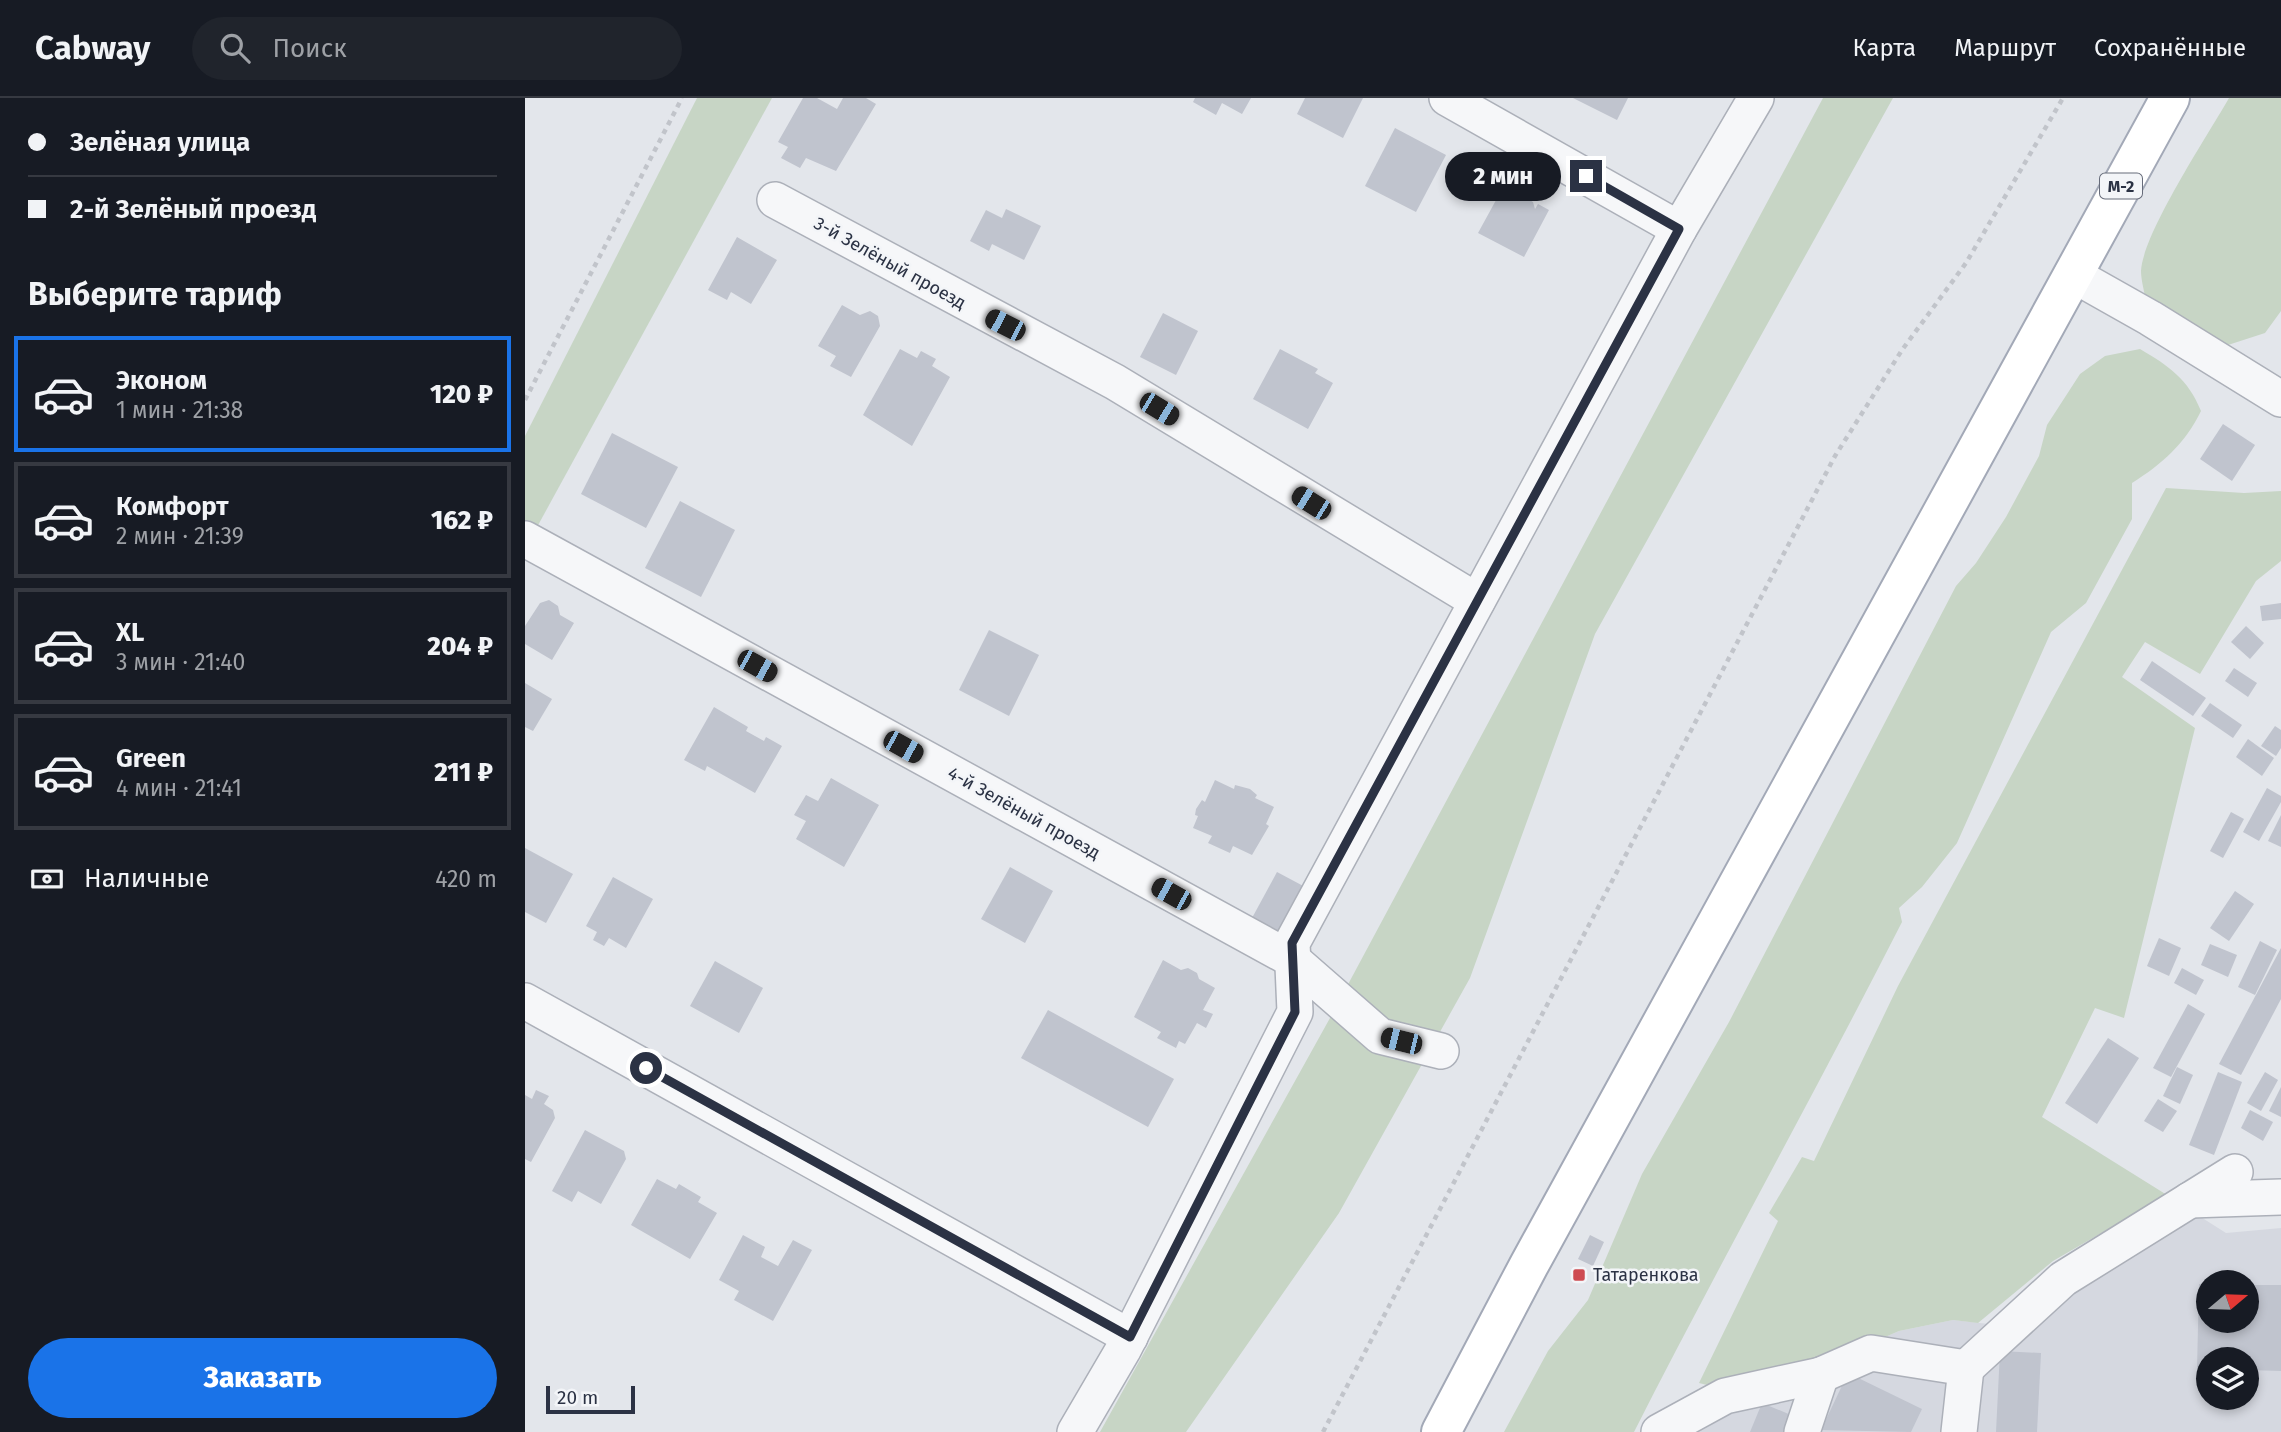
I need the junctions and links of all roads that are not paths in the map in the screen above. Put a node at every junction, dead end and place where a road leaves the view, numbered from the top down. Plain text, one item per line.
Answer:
1 (1447, 98) edge
2 (1756, 98) edge
3 (2170, 98) edge
4 (775, 200) dead end
5 (1679, 229) junction
6 (2072, 274) junction
7 (2281, 399) edge
8 (525, 539) edge
9 (1477, 601) junction
10 (1293, 960) junction
11 (525, 1001) edge
12 (1441, 1051) dead end
13 (2235, 1172) dead end
14 (2281, 1197) edge
15 (2189, 1200) junction
16 (1130, 1337) junction
17 (1966, 1368) junction
18 (1821, 1375) junction
19 (1075, 1432) edge
20 (1441, 1432) edge
21 (1659, 1432) edge
22 (1802, 1432) edge
23 (1959, 1432) edge

1 - 5 street
2 - 5 street
3 - 6 main road, М-2
4 - 9 street, 3-й Зелёный проезд
5 - 9 street
6 - 7 street
6 - 20 main road
8 - 10 street, 4-й Зелёный проезд
9 - 10 street
10 - 12 street, 4-й Зелёный проезд
10 - 16 street
11 - 16 street
13 - 15 street
14 - 15 street
15 - 17 street
16 - 19 street
17 - 18 street
17 - 23 street
18 - 21 street
18 - 22 street

